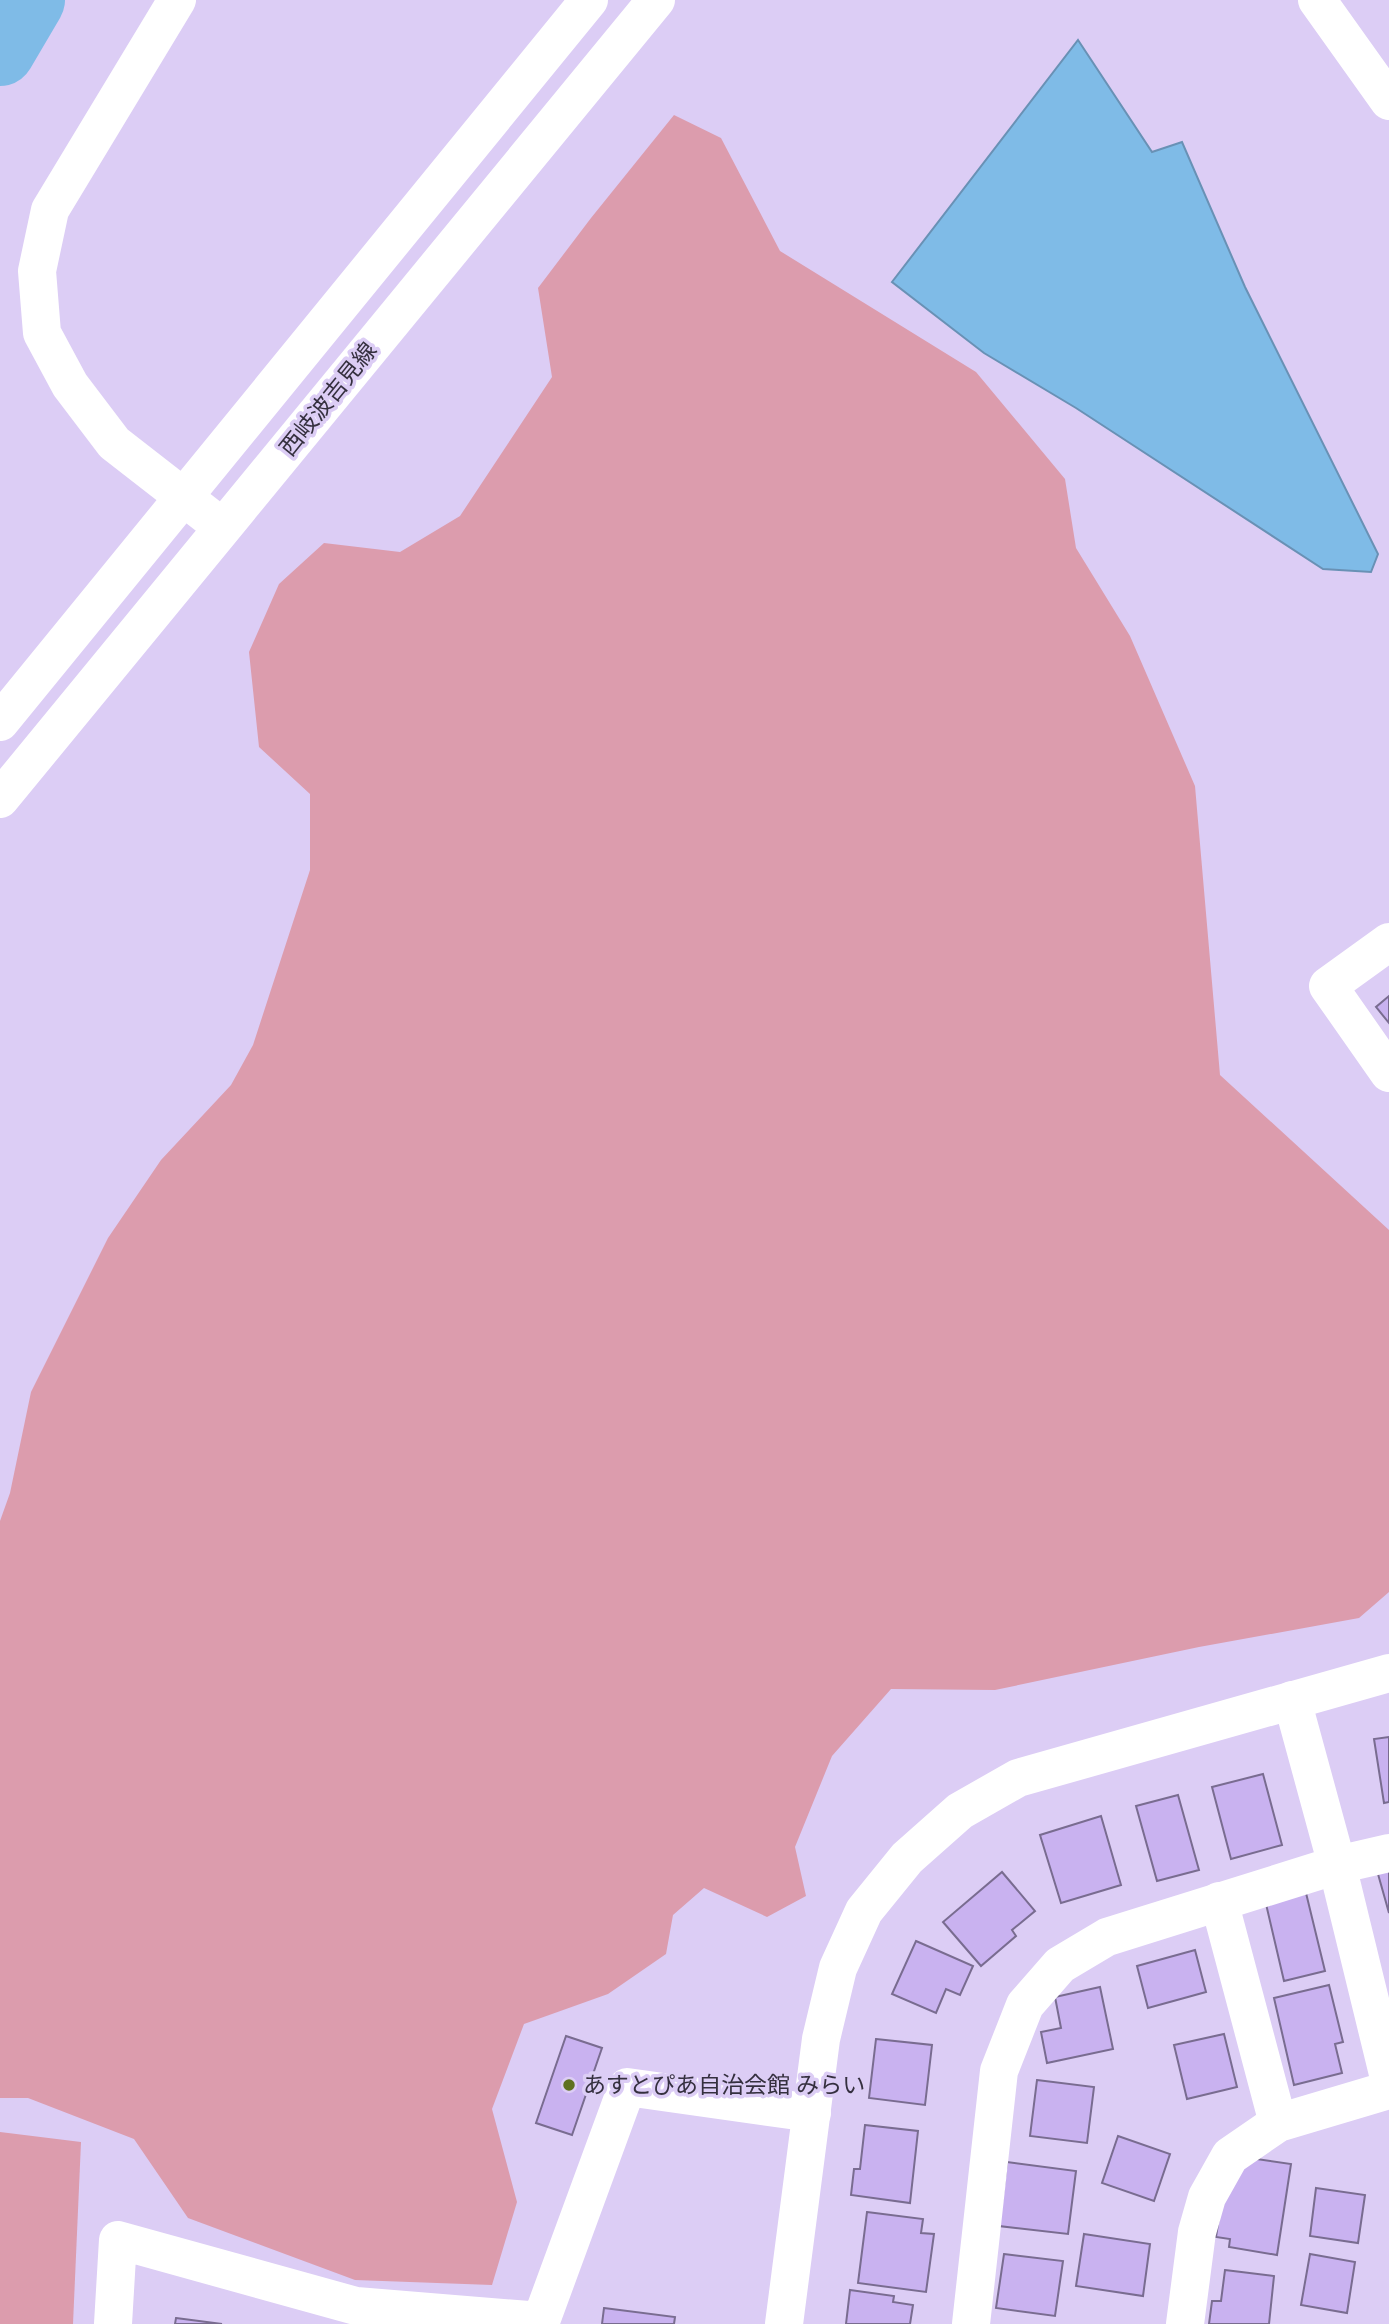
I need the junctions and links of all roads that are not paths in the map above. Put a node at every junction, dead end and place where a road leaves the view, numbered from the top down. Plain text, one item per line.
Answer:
1 (177, 0) edge
2 (590, 0) edge
3 (656, 0) edge
4 (1317, 0) edge
5 (1389, 101) edge
6 (183, 497) junction
7 (222, 527) junction
8 (0, 722) edge
9 (0, 799) edge
10 (1389, 942) edge
11 (1389, 1073) edge
12 (1389, 1672) edge
13 (1292, 1700) junction
14 (1389, 1853) edge
15 (1337, 1865) junction
16 (1219, 1901) junction
17 (1389, 2078) edge
18 (1389, 2090) edge
19 (812, 2113) junction
20 (1278, 2123) junction
21 (113, 2324) edge
22 (784, 2324) edge
23 (971, 2324) edge
24 (1185, 2324) edge

1 - 6 street
2 - 6 street
3 - 7 street, 西岐波吉見線
4 - 5 street
6 - 7 street
6 - 8 street
7 - 9 street, 西岐波吉見線
10 - 11 street
12 - 13 street
13 - 15 street
13 - 19 street
14 - 15 street
15 - 16 street
15 - 17 street
16 - 20 street
16 - 23 street
18 - 20 street
19 - 21 street
19 - 22 street
20 - 24 street

